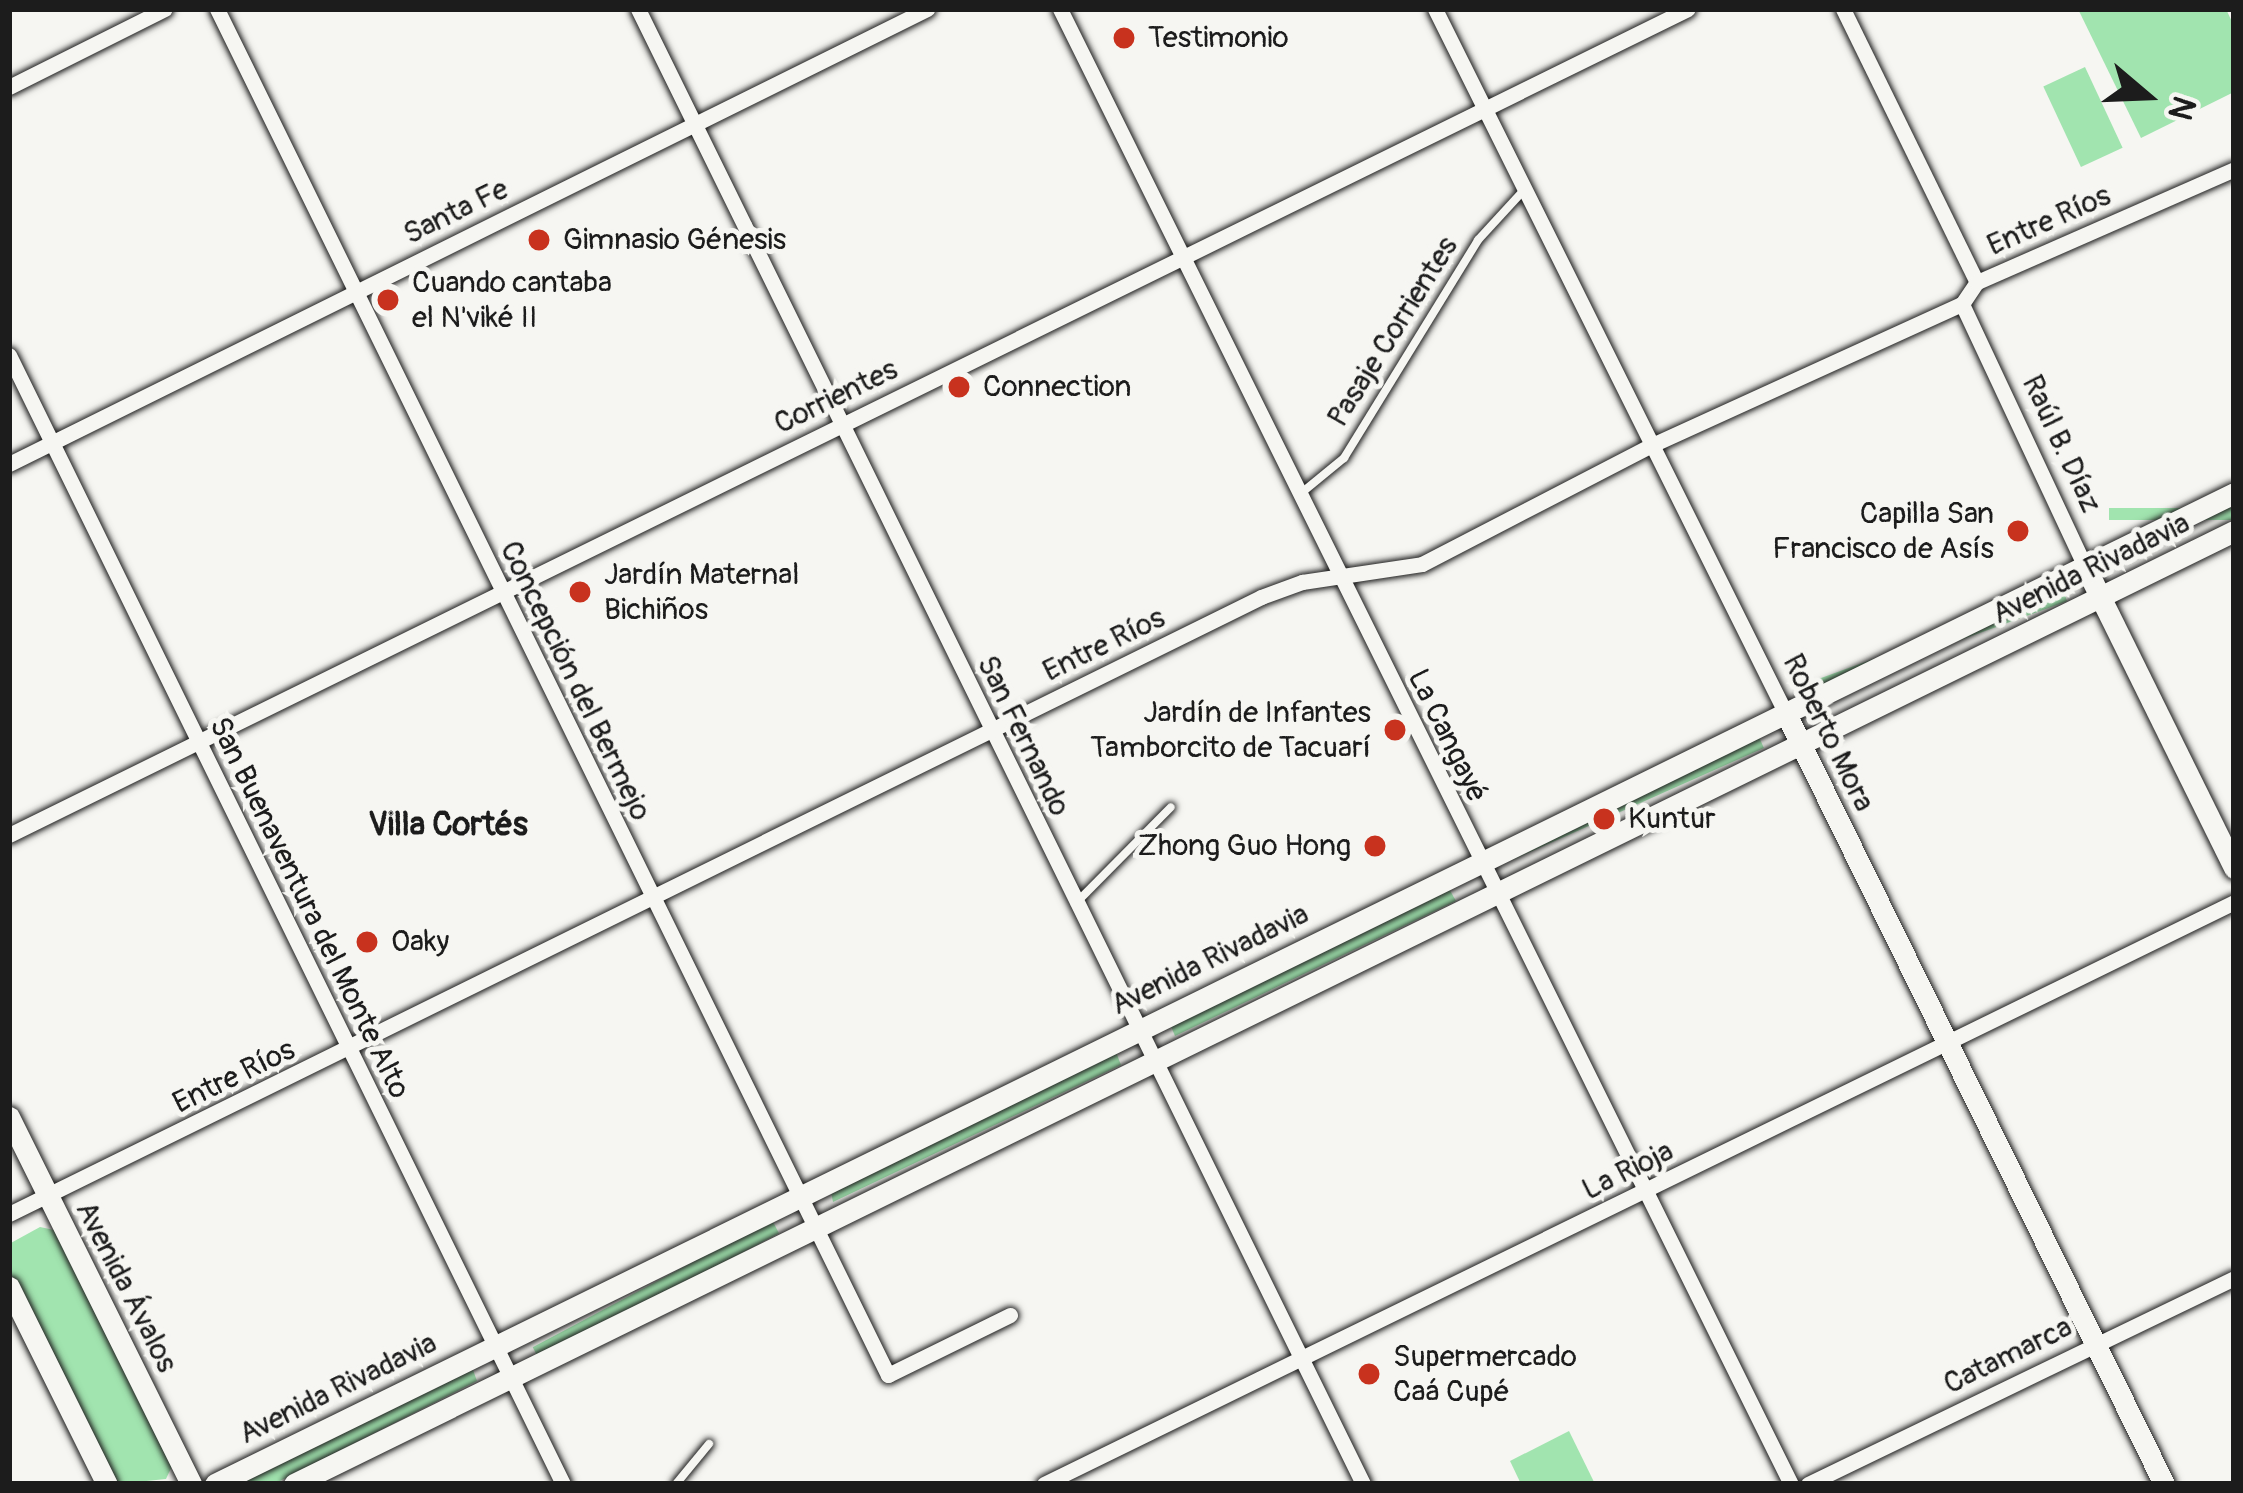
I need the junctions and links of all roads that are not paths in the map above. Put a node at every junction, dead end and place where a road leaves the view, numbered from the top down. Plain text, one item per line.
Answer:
1 (165, 9) edge
2 (217, 9) edge
3 (638, 9) edge
4 (927, 9) edge
5 (1060, 9) edge
6 (1435, 9) edge
7 (1688, 9) edge
8 (1843, 9) edge
9 (9, 87) edge
10 (1484, 108) junction
11 (695, 124) junction
12 (2234, 169) edge
13 (1523, 190) junction
14 (1182, 258) junction
15 (1977, 282) junction
16 (354, 293) junction
17 (1962, 304) junction
18 (9, 355) edge
19 (840, 425) junction
20 (53, 442) junction
21 (1652, 445) junction
22 (9, 464) edge
23 (2234, 493) edge
24 (1300, 494) junction
25 (2234, 531) edge
26 (2085, 566) junction
27 (1339, 577) junction
28 (503, 593) junction
29 (2101, 599) junction
30 (1785, 712) junction
31 (992, 730) junction
32 (197, 742) junction
33 (1800, 743) junction
34 (1172, 807) dead end
35 (9, 835) edge
36 (1479, 861) junction
37 (2234, 868) edge
38 (1495, 893) junction
39 (649, 899) junction
40 (2234, 902) edge
41 (1075, 904) junction
42 (1139, 1028) junction
43 (1945, 1044) junction
44 (350, 1051) junction
45 (1154, 1062) junction
46 (9, 1117) edge
47 (1648, 1192) junction
48 (48, 1197) junction
49 (796, 1201) junction
50 (9, 1214) edge
51 (809, 1226) junction
52 (2234, 1278) edge
53 (9, 1287) edge
54 (1010, 1315) dead end
55 (2093, 1344) junction
56 (494, 1346) junction
57 (1300, 1357) junction
58 (506, 1376) junction
59 (709, 1444) dead end
60 (107, 1484) edge
61 (191, 1484) edge
62 (215, 1484) edge
63 (294, 1484) edge
64 (562, 1484) edge
65 (676, 1484) edge
66 (1043, 1484) edge
67 (1363, 1484) edge
68 (1790, 1484) edge
69 (1808, 1484) edge
70 (2164, 1484) edge

1 - 9 street
2 - 16 street, Concepción del Bermejo
3 - 11 street, San Fernando
4 - 11 street, Santa Fe
5 - 14 street, La Cangayé
6 - 10 street, Roberto Mora
7 - 10 street, Corrientes
8 - 15 street
10 - 13 street, Roberto Mora
10 - 14 street, Corrientes
11 - 16 street, Santa Fe
11 - 19 street, San Fernando
12 - 15 street, Entre Ríos
13 - 21 street, Roberto Mora
13 - 24 lane, Pasaje Corrientes
14 - 19 street, Corrientes
14 - 24 street, La Cangayé
15 - 17 street, Entre Ríos
16 - 20 street, Santa Fe
16 - 28 street, Concepción del Bermejo
17 - 21 street, Entre Ríos
17 - 26 street, Raúl B. Díaz
18 - 20 street, San Buenaventura del Monte Alto
19 - 28 street, Corrientes
19 - 31 street, San Fernando
20 - 22 street, Santa Fe
20 - 32 street, San Buenaventura del Monte Alto
21 - 27 street, Entre Ríos
21 - 30 street, Roberto Mora
23 - 26 street, Avenida Rivadavia
24 - 27 street, La Cangayé
25 - 29 street, Avenida Rivadavia
26 - 29 street, Raúl B. Díaz
26 - 30 street, Avenida Rivadavia
27 - 31 street, Entre Ríos
27 - 36 street, La Cangayé
28 - 32 street, Corrientes
28 - 39 street, Concepción del Bermejo
29 - 33 street, Avenida Rivadavia
29 - 37 street, Raúl B. Díaz
30 - 33 street, Roberto Mora
30 - 36 street, Avenida Rivadavia
31 - 39 street, Entre Ríos
31 - 41 street, San Fernando
32 - 35 street, Corrientes
32 - 44 street, San Buenaventura del Monte Alto
33 - 38 street, Avenida Rivadavia
33 - 43 street, Roberto Mora
34 - 41 lane
36 - 38 street, La Cangayé
36 - 42 street, Avenida Rivadavia
38 - 45 street, Avenida Rivadavia
38 - 47 street, La Cangayé
39 - 44 street, Entre Ríos
39 - 49 street, Concepción del Bermejo
40 - 43 street, La Rioja
41 - 42 street, San Fernando
42 - 45 street, San Fernando
42 - 49 street, Avenida Rivadavia
43 - 47 street, La Rioja
43 - 55 street, Roberto Mora
44 - 48 street, Entre Ríos
44 - 56 street, San Buenaventura del Monte Alto
45 - 51 street, Avenida Rivadavia
45 - 57 street, San Fernando
46 - 48 street, Avenida Ávalos
47 - 57 street, La Rioja
47 - 68 street, La Cangayé
48 - 50 street, Entre Ríos
48 - 61 street, Avenida Ávalos
49 - 51 street, Concepción del Bermejo
49 - 56 street, Avenida Rivadavia
51 - 54 street, Concepción del Bermejo
51 - 58 street, Avenida Rivadavia
52 - 55 street, Catamarca
53 - 60 street
55 - 69 street, Catamarca
55 - 70 street, Roberto Mora
56 - 58 street, San Buenaventura del Monte Alto
56 - 62 street, Avenida Rivadavia
57 - 66 street, La Rioja
57 - 67 street, San Fernando
58 - 63 street, Avenida Rivadavia
58 - 64 street, San Buenaventura del Monte Alto
59 - 65 lane

